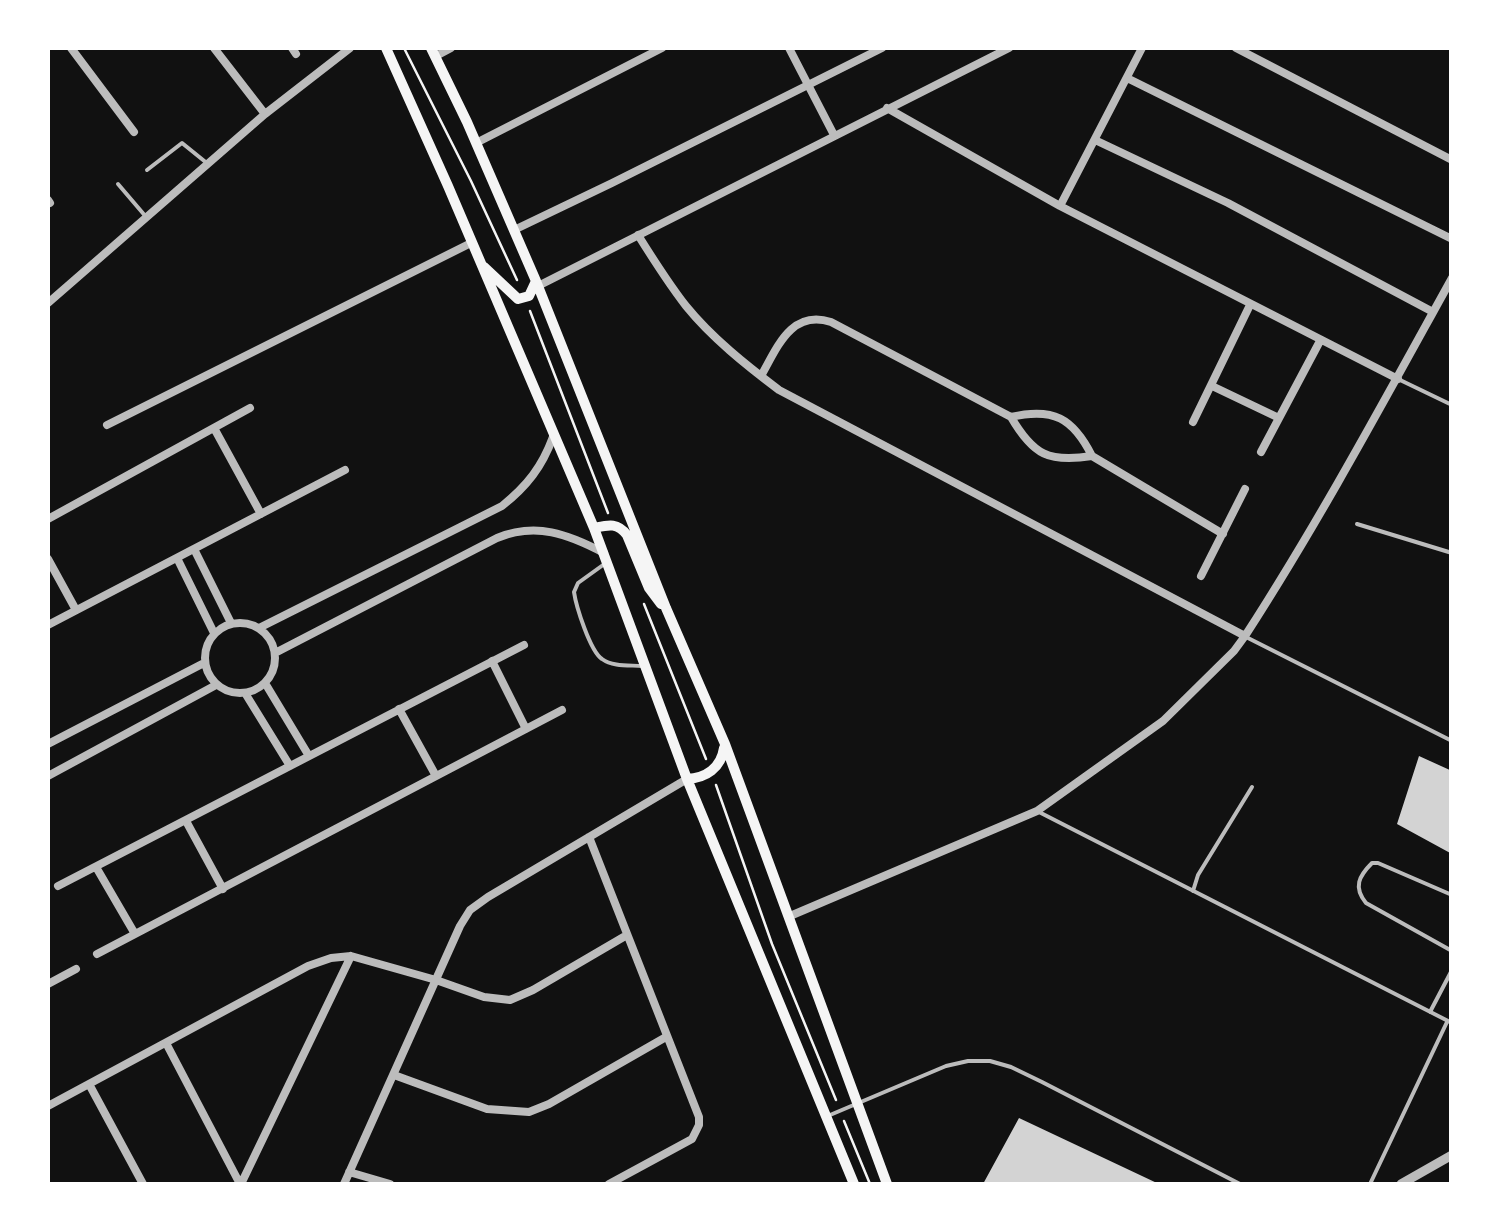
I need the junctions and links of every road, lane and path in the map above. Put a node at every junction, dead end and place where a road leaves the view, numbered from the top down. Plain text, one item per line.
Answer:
1 (72, 48) edge
2 (214, 48) edge
3 (350, 48) edge
4 (386, 48) edge
5 (404, 48) edge
6 (452, 48) edge
7 (662, 48) edge
8 (789, 48) edge
9 (882, 48) edge
10 (1010, 48) edge
11 (1142, 48) edge
12 (1236, 48) edge
13 (434, 52) edge
14 (1127, 78) junction
15 (808, 84) junction
16 (887, 108) junction
17 (266, 114) junction
18 (134, 132) dead end
19 (834, 135) junction
20 (1094, 140) junction
21 (476, 143) junction
22 (1452, 160) edge
23 (208, 164) junction
24 (147, 170) dead end
25 (118, 184) dead end
26 (1060, 206) junction
27 (147, 218) junction
28 (514, 230) junction
29 (638, 234) junction
30 (1452, 239) edge
31 (471, 243) junction
32 (480, 262) junction
33 (1452, 278) edge
34 (537, 283) junction
35 (525, 299) junction
36 (48, 303) edge
37 (1250, 305) junction
38 (1433, 312) junction
39 (1320, 341) junction
40 (761, 376) junction
41 (1398, 380) junction
42 (1212, 386) junction
43 (1452, 406) edge
44 (250, 408) dead end
45 (1011, 417) junction
46 (1280, 418) junction
47 (1193, 422) dead end
48 (108, 425) dead end
49 (214, 428) junction
50 (553, 436) junction
51 (1260, 452) dead end
52 (1092, 456) junction
53 (345, 470) dead end
54 (1245, 489) dead end
55 (260, 514) junction
56 (48, 519) edge
57 (613, 524) junction
58 (1357, 524) dead end
59 (594, 528) junction
60 (1223, 534) junction
61 (194, 549) junction
62 (1452, 553) edge
63 (176, 558) junction
64 (605, 558) junction
65 (48, 559) edge
66 (1201, 576) dead end
67 (642, 597) dead end
68 (666, 608) junction
69 (76, 610) junction
70 (230, 623) junction
71 (48, 625) edge
72 (258, 628) junction
73 (214, 633) junction
74 (1245, 636) junction
75 (524, 645) dead end
76 (275, 653) junction
77 (492, 661) junction
78 (204, 662) junction
79 (646, 666) junction
80 (265, 682) junction
81 (216, 684) junction
82 (245, 693) junction
83 (399, 709) junction
84 (562, 710) dead end
85 (526, 730) junction
86 (1452, 742) edge
87 (48, 744) edge
88 (724, 744) junction
89 (310, 756) junction
90 (290, 766) junction
91 (711, 770) junction
92 (48, 776) edge
93 (436, 776) junction
94 (687, 779) junction
95 (1252, 787) dead end
96 (1037, 811) junction
97 (186, 821) junction
98 (589, 837) junction
99 (96, 866) junction
100 (58, 886) dead end
101 (223, 889) junction
102 (1193, 891) junction
103 (1452, 894) edge
104 (790, 916) junction
105 (135, 934) junction
106 (628, 935) junction
107 (1452, 951) edge
108 (97, 954) dead end
109 (351, 956) junction
110 (76, 969) dead end
111 (1452, 970) edge
112 (436, 980) junction
113 (48, 984) edge
114 (1430, 1012) junction
115 (1450, 1022) edge
116 (666, 1037) junction
117 (166, 1043) junction
118 (394, 1075) junction
119 (88, 1084) junction
120 (856, 1104) junction
121 (48, 1106) edge
122 (840, 1110) junction
123 (828, 1116) junction
124 (1452, 1156) edge
125 (350, 1172) junction
126 (143, 1184) edge
127 (241, 1184) edge
128 (344, 1184) edge
129 (390, 1184) edge
130 (609, 1184) edge
131 (854, 1184) edge
132 (870, 1184) edge
133 (886, 1184) edge
134 (1240, 1184) edge
135 (1370, 1184) edge
136 (1400, 1184) edge

1 - 18 street
2 - 17 street
3 - 17 street
4 - 31 main road
5 - 35 path
6 - 13 street
7 - 21 street
8 - 15 street
9 - 15 street
10 - 16 street
11 - 14 street
12 - 22 street
13 - 21 main road
14 - 20 street
14 - 30 street
15 - 19 street
15 - 28 street
16 - 19 street
16 - 26 street
17 - 23 street
19 - 29 street
20 - 26 street
20 - 38 street
21 - 28 main road
23 - 24 lane
23 - 27 street
25 - 27 lane
26 - 37 street
27 - 36 street
28 - 34 main road
29 - 34 street
29 - 40 street
31 - 32 main road
31 - 48 street
32 - 35 main road
32 - 50 main road
33 - 38 street
34 - 35 main road
34 - 68 main road
35 - 57 path
37 - 39 street
37 - 42 street
38 - 41 street
39 - 41 street
39 - 46 street
40 - 45 street
40 - 74 street
41 - 43 lane
41 - 74 street
42 - 46 street
42 - 47 street
44 - 49 street
45 - 52 street
45 - 52 street
46 - 51 street
49 - 55 street
49 - 56 street
50 - 59 main road
50 - 72 street
52 - 60 street
53 - 55 street
54 - 60 street
55 - 61 street
57 - 59 main road
57 - 68 main road
58 - 62 lane
59 - 64 main road
60 - 66 street
61 - 63 street
61 - 70 street
63 - 69 street
63 - 73 street
64 - 76 street
64 - 79 main road
64 - 79 lane
65 - 69 street
67 - 91 path
68 - 88 main road
69 - 71 street
70 - 72 street
70 - 73 street
72 - 76 street
73 - 78 street
74 - 86 lane
74 - 96 street
75 - 77 street
76 - 80 street
77 - 83 street
77 - 85 street
78 - 81 street
78 - 87 street
79 - 94 main road
80 - 82 street
80 - 89 street
81 - 82 street
81 - 92 street
82 - 90 street
83 - 89 street
83 - 93 street
84 - 85 street
85 - 93 street
88 - 91 main road
88 - 104 main road
89 - 90 street
90 - 97 street
91 - 94 main road
91 - 122 path
93 - 101 street
94 - 98 street
94 - 123 main road
95 - 102 lane
96 - 102 lane
96 - 104 street
97 - 99 street
97 - 101 street
98 - 106 street
98 - 112 street
99 - 100 street
99 - 105 street
101 - 105 street
102 - 114 lane
103 - 107 lane
104 - 120 main road
105 - 108 street
106 - 112 street
106 - 116 street
109 - 112 street
109 - 117 street
109 - 127 street
110 - 113 street
111 - 114 lane
112 - 118 street
114 - 115 lane
115 - 135 lane
116 - 118 street
116 - 130 street
117 - 119 street
117 - 127 street
118 - 125 street
119 - 121 street
119 - 126 street
120 - 122 lane
120 - 133 main road
120 - 134 lane
122 - 123 lane
122 - 132 path
123 - 131 main road
124 - 136 street
125 - 128 street
125 - 129 street

